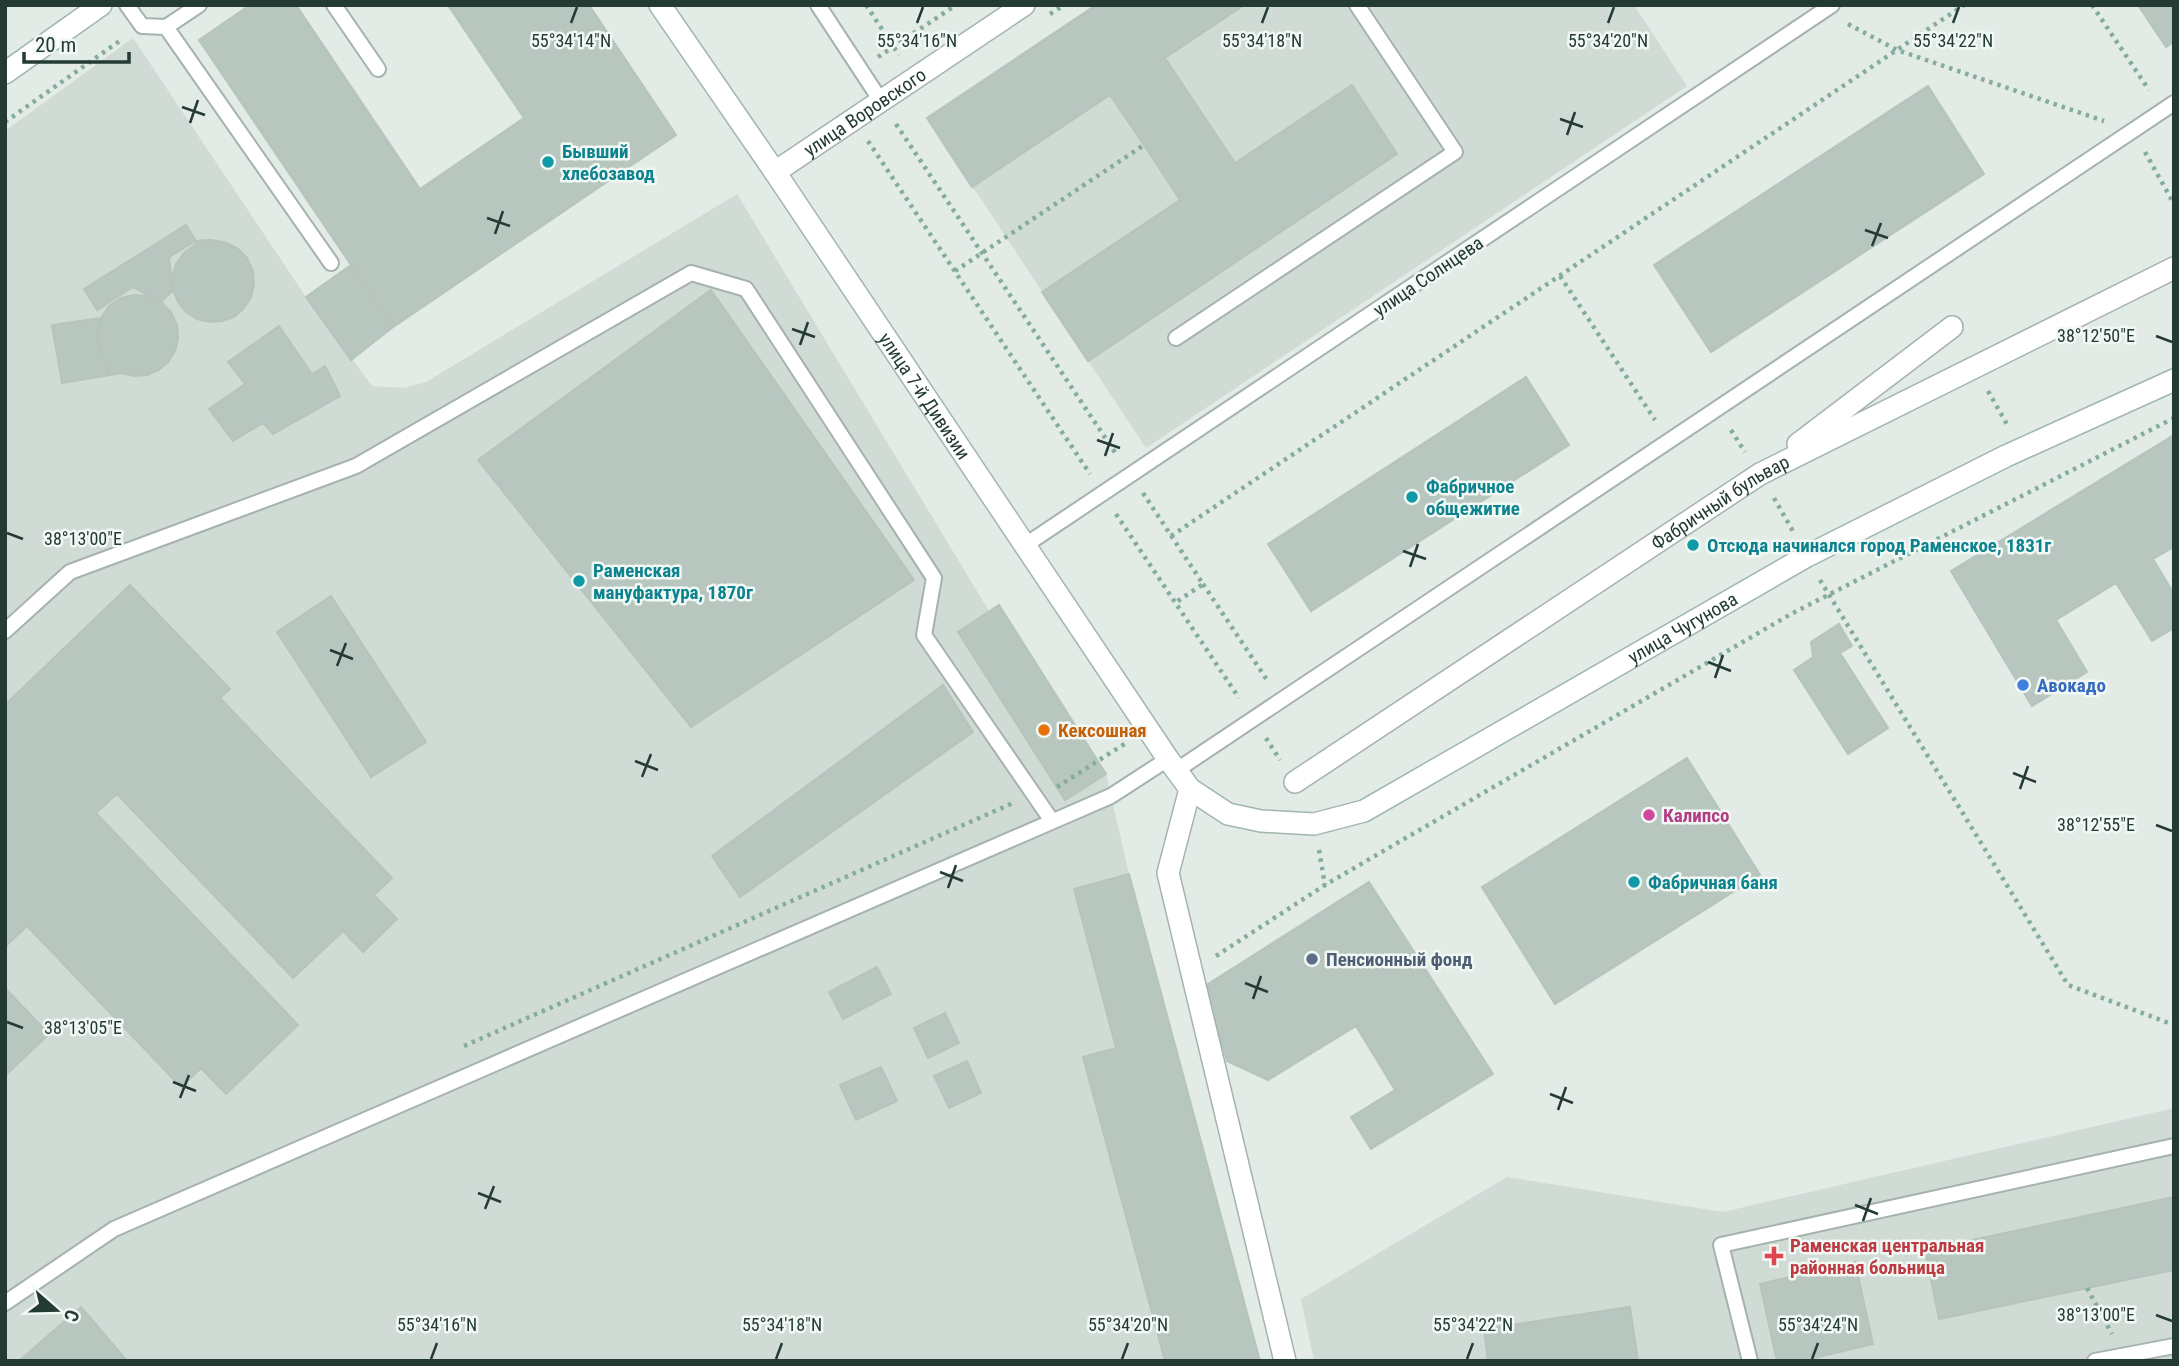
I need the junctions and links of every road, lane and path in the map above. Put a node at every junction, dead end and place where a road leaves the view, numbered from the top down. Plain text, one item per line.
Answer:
1 (102, 5) edge
2 (127, 5) edge
3 (199, 5) edge
4 (334, 5) edge
5 (660, 5) edge
6 (818, 5) edge
7 (866, 5) edge
8 (956, 5) edge
9 (1024, 5) edge
10 (1357, 5) edge
11 (1964, 5) edge
12 (2092, 5) edge
13 (1828, 8) edge
14 (142, 26) junction
15 (166, 26) junction
16 (894, 47) junction
17 (1897, 50) junction
18 (378, 69) dead end
19 (860, 69) junction
20 (5, 74) edge
21 (915, 79) junction
22 (2168, 107) edge
23 (887, 110) junction
24 (854, 120) junction
25 (5, 122) edge
26 (2133, 131) junction
27 (1144, 145) dead end
28 (775, 172) junction
29 (2174, 204) edge
30 (982, 253) junction
31 (331, 263) dead end
32 (2174, 268) edge
33 (955, 271) junction
34 (1560, 276) junction
35 (1952, 327) dead end
36 (1176, 338) dead end
37 (2174, 380) edge
38 (1717, 409) junction
39 (2174, 418) edge
40 (1670, 441) junction
41 (1759, 474) junction
42 (1130, 475) junction
43 (1102, 494) junction
44 (1171, 536) junction
45 (1024, 546) junction
46 (1203, 584) junction
47 (1828, 595) junction
48 (1175, 603) junction
49 (5, 631) edge
50 (1281, 701) junction
51 (1254, 719) junction
52 (1148, 729) junction
53 (1092, 764) dead end
54 (1172, 765) junction
55 (1295, 782) joint
56 (1190, 789) junction
57 (1052, 821) junction
58 (1191, 972) junction
59 (2174, 1025) edge
60 (2174, 1146) edge
61 (2087, 1288) dead end
62 (5, 1303) edge
63 (2174, 1346) edge
64 (2124, 1356) junction
65 (1284, 1361) edge
66 (1749, 1361) edge
67 (2095, 1361) edge

1 - 20 street
2 - 14 lane
3 - 15 lane
4 - 18 lane
5 - 28 street, улица 7-й Дивизии
6 - 19 lane
7 - 16 path
8 - 16 path
9 - 21 street, улица Воровского
10 - 36 lane
11 - 17 path
12 - 22 path
13 - 17 path
13 - 42 lane, улица Солнцева
14 - 15 lane
14 - 25 path
15 - 31 lane
16 - 19 path
16 - 21 path
17 - 26 path
17 - 34 path
19 - 23 lane
21 - 23 street, улица Воровского
22 - 26 lane
23 - 24 street, улица Воровского
23 - 30 path
24 - 28 street, улица Воровского
24 - 33 path
26 - 29 path
26 - 38 lane
27 - 30 path
28 - 45 street, улица 7-й Дивизии
30 - 33 path
30 - 42 path
32 - 41 street, Фабричный бульвар
33 - 43 path
34 - 40 path
34 - 44 path
35 - 41 street
37 - 56 street, улица Чугунова
38 - 40 lane
38 - 41 path
39 - 47 path
40 - 50 lane
41 - 55 street, Фабричный бульвар
42 - 43 lane, улица Солнцева
42 - 44 path
43 - 45 lane, улица Солнцева
43 - 48 path
44 - 46 path
45 - 52 street, улица 7-й Дивизии
46 - 48 path
46 - 50 path
47 - 58 path
47 - 59 path
48 - 51 path
49 - 57 lane
50 - 51 lane
51 - 54 lane
51 - 55 path
52 - 53 path
52 - 54 street, улица 7-й Дивизии
54 - 56 street, улица 7-й Дивизии
54 - 57 lane
56 - 58 street
57 - 62 lane
58 - 65 street
60 - 66 lane
61 - 64 path
63 - 64 lane
64 - 67 lane

